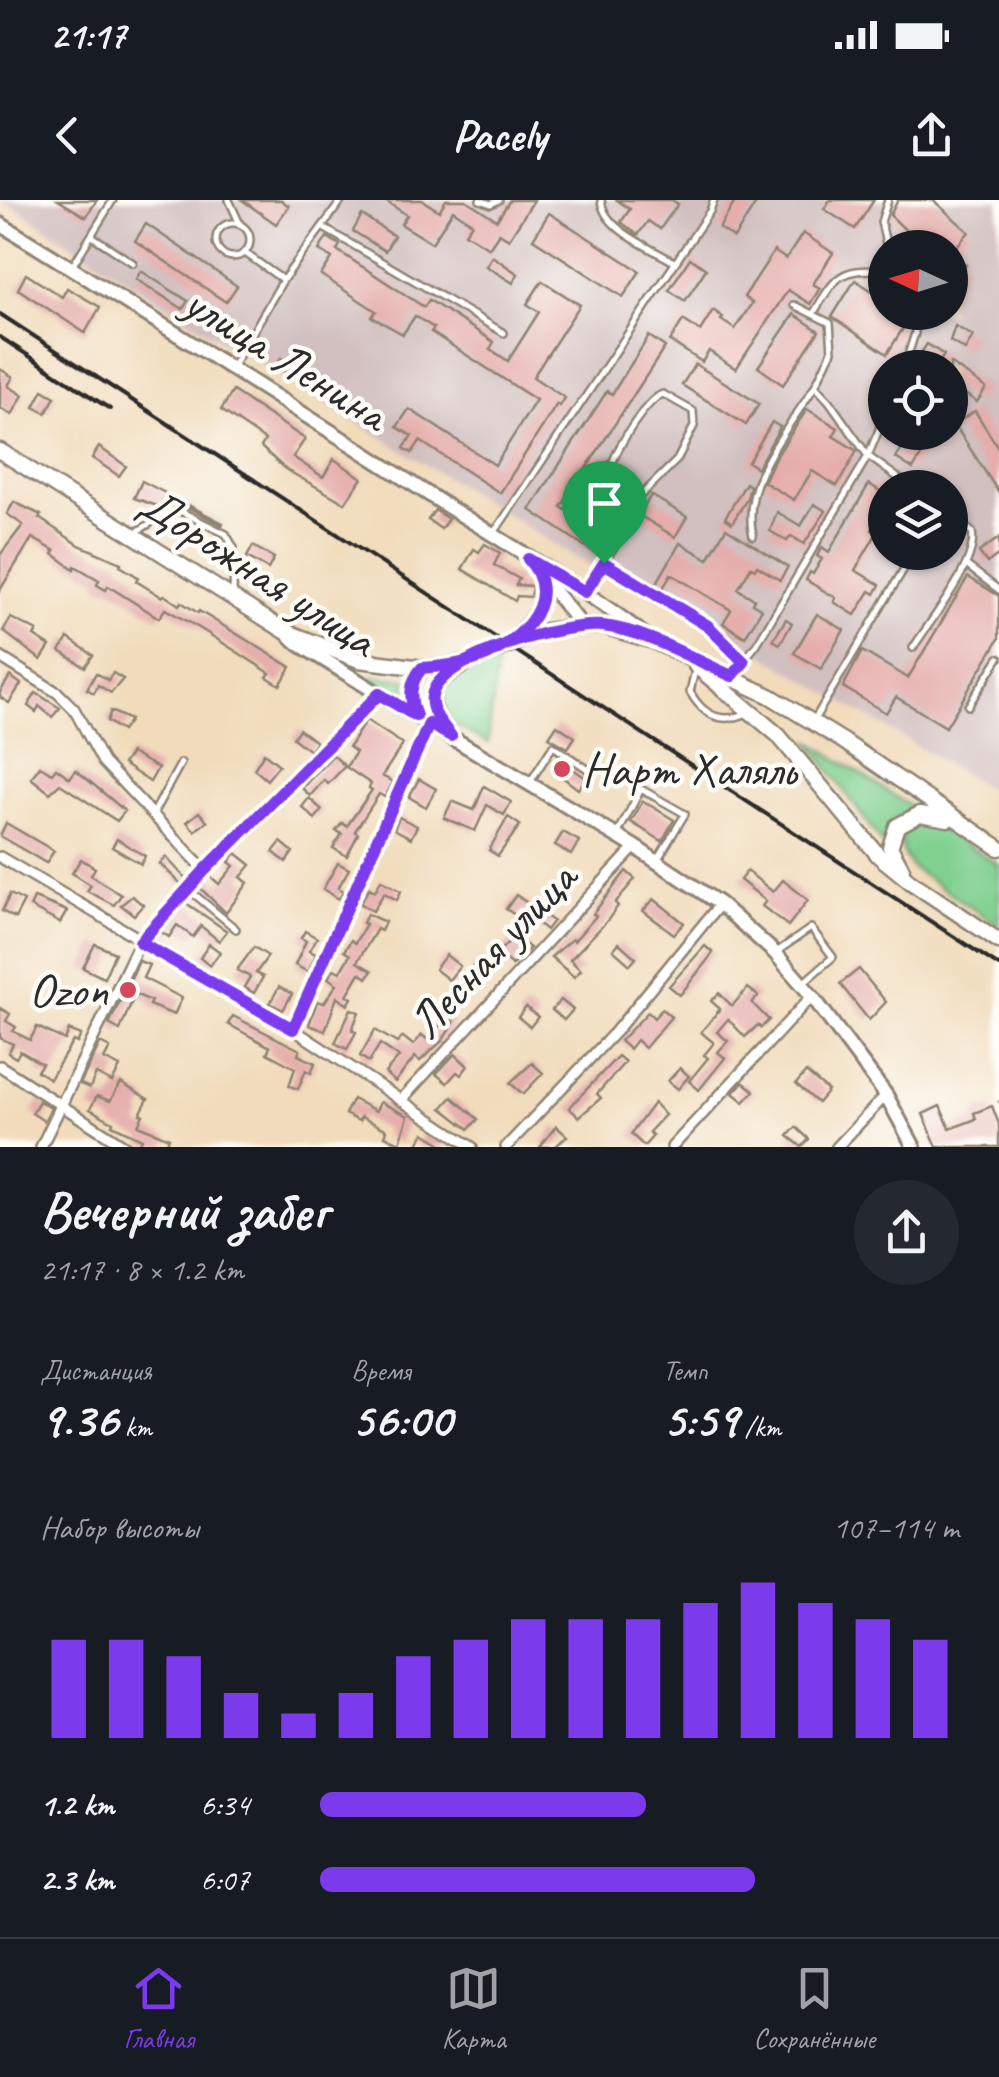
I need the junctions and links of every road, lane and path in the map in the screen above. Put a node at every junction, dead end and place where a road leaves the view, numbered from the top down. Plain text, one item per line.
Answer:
1 (112, 200) edge
2 (228, 200) edge
3 (342, 200) edge
4 (480, 200) edge
5 (500, 200) edge
6 (600, 200) edge
7 (714, 200) edge
8 (888, 200) edge
9 (0, 224) edge
10 (240, 224) junction
11 (322, 227) junction
12 (883, 230) edge
13 (92, 236) junction
14 (245, 252) junction
15 (674, 262) junction
16 (133, 263) dead end
17 (71, 268) junction
18 (868, 270) edge
19 (283, 280) junction
20 (794, 305) dead end
21 (814, 314) junction
22 (504, 333) dead end
23 (232, 368) junction
24 (815, 386) junction
25 (870, 450) edge
26 (0, 451) edge
27 (868, 456) junction
28 (887, 470) edge
29 (627, 509) junction
30 (968, 527) edge
31 (132, 535) junction
32 (493, 536) junction
33 (753, 536) dead end
34 (968, 558) edge
35 (604, 563) junction
36 (533, 564) junction
37 (968, 567) edge
38 (903, 570) edge
39 (963, 570) edge
40 (999, 590) edge
41 (585, 592) junction
42 (233, 597) junction
43 (582, 626) junction
44 (285, 631) junction
45 (653, 641) junction
46 (512, 642) junction
47 (912, 648) dead end
48 (334, 653) junction
49 (679, 653) junction
50 (0, 657) edge
51 (999, 658) edge
52 (473, 660) junction
53 (744, 662) junction
54 (696, 667) junction
55 (422, 668) junction
56 (732, 676) junction
57 (379, 694) junction
58 (968, 706) dead end
59 (752, 710) junction
60 (416, 716) junction
61 (812, 722) junction
62 (429, 724) junction
63 (451, 736) junction
64 (181, 763) dead end
65 (588, 770) dead end
66 (530, 782) junction
67 (152, 815) junction
68 (965, 825) junction
69 (617, 836) junction
70 (636, 847) junction
71 (999, 847) edge
72 (0, 857) edge
73 (656, 861) junction
74 (205, 870) junction
75 (912, 882) junction
76 (188, 888) junction
77 (720, 904) junction
78 (236, 928) dead end
79 (999, 940) edge
80 (140, 942) junction
81 (775, 952) junction
82 (801, 984) junction
83 (812, 996) junction
84 (293, 1029) junction
85 (0, 1066) edge
86 (886, 1095) junction
87 (400, 1100) junction
88 (61, 1106) junction
89 (40, 1147) edge
90 (126, 1147) edge
91 (472, 1147) edge
92 (506, 1147) edge
93 (672, 1147) edge
94 (837, 1147) edge
95 (914, 1147) edge

1 - 13 lane
2 - 10 lane
3 - 11 lane
4 - 5 lane
6 - 15 lane
7 - 15 lane
8 - 12 lane
9 - 17 main road, улица Ленина
10 - 14 lane
10 - 14 lane
11 - 19 lane
11 - 22 lane
13 - 16 lane
13 - 17 lane
14 - 19 lane
15 - 32 lane
17 - 23 main road, улица Ленина
18 - 21 lane
19 - 23 lane
20 - 21 lane
21 - 24 lane
23 - 32 main road, улица Ленина
24 - 27 lane
24 - 33 lane
25 - 27 lane
26 - 31 main road, Дорожная улица
27 - 28 lane
27 - 53 lane
29 - 29 lane
29 - 35 lane
30 - 34 lane
31 - 42 main road, Дорожная улица
31 - 42 lane
32 - 36 main road, улица Ленина
35 - 41 lane
35 - 53 lane
36 - 41 main road, улица Ленина
36 - 43 main road, улица Ленина
36 - 46 main road
37 - 40 lane
38 - 61 lane
39 - 47 lane
41 - 45 main road, улица Ленина
42 - 44 main road, Дорожная улица
43 - 45 main road
43 - 46 main road
44 - 48 main road
44 - 57 main road, Дорожная улица
45 - 49 main road, улица Ленина
46 - 52 main road
48 - 55 main road
48 - 57 main road
49 - 54 main road, улица Ленина
49 - 56 main road, улица Ленина
50 - 67 street
51 - 58 lane
52 - 55 main road
52 - 63 main road
53 - 56 lane
54 - 59 main road, улица Ленина
54 - 59 lane
55 - 60 main road
56 - 61 main road, улица Ленина
57 - 60 main road, Дорожная улица
57 - 74 street
59 - 75 main road, улица Ленина
60 - 62 main road, Дорожная улица
61 - 68 main road, улица Ленина
62 - 63 main road, Дорожная улица
62 - 84 street
63 - 66 main road, Дорожная улица
64 - 67 lane
65 - 66 lane
66 - 69 main road, Дорожная улица
67 - 74 street
68 - 71 main road, улица Ленина
68 - 75 main road
69 - 70 main road, Дорожная улица
69 - 73 lane
70 - 73 main road, Дорожная улица
70 - 87 street, Лесная улица
72 - 80 street
73 - 77 main road, Дорожная улица
74 - 76 street
75 - 79 main road, улица Ленина
76 - 78 lane
76 - 80 street
77 - 81 main road, Дорожная улица
77 - 92 street
80 - 84 street
80 - 88 street
81 - 82 main road, Дорожная улица
81 - 82 lane
82 - 83 main road, Дорожная улица
83 - 86 main road, Дорожная улица
83 - 93 street
84 - 87 street
85 - 88 street
86 - 94 street
86 - 95 main road, Дорожная улица
87 - 91 street
88 - 89 street
88 - 90 street

